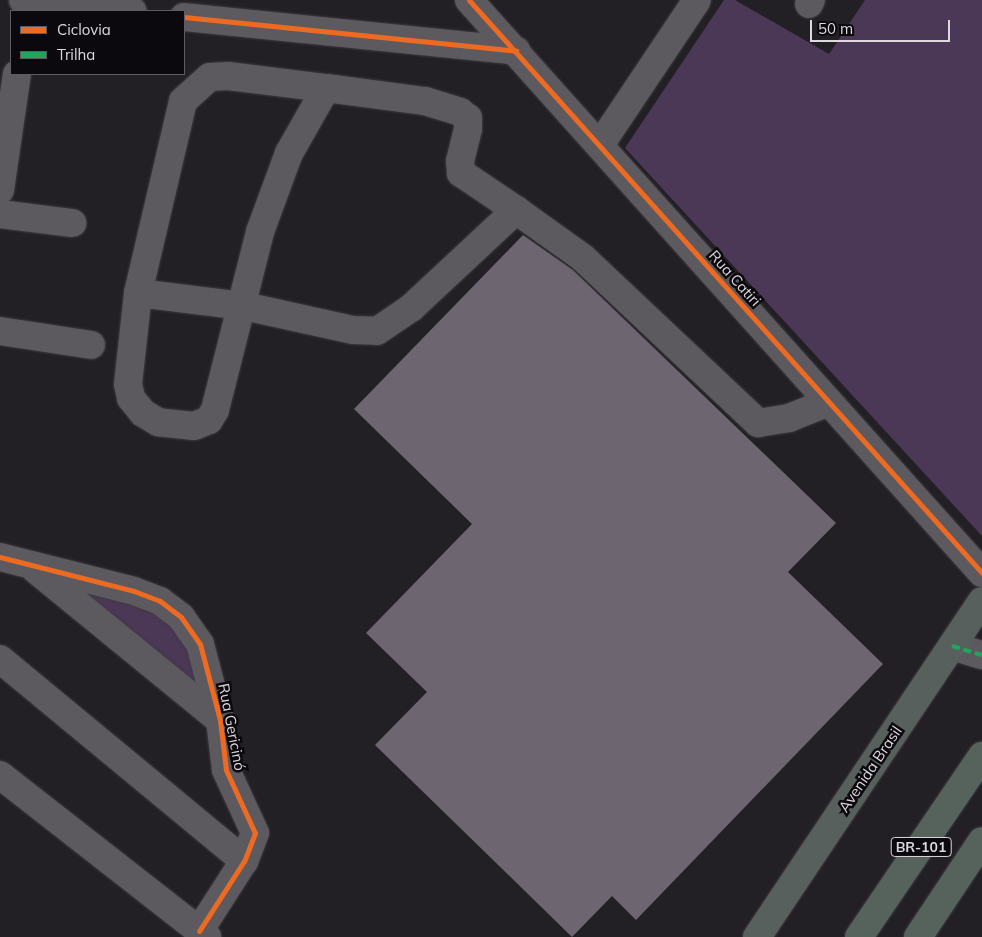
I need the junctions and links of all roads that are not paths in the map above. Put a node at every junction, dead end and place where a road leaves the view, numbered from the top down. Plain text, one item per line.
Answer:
1 (23, 0) edge
2 (469, 0) edge
3 (697, 0) edge
4 (28, 1) edge
5 (122, 10) edge
6 (185, 16) edge
7 (516, 51) junction
8 (17, 75) edge
9 (326, 88) junction
10 (600, 145) junction
11 (0, 190) edge
12 (516, 210) junction
13 (0, 214) edge
14 (72, 223) dead end
15 (138, 294) junction
16 (244, 306) junction
17 (0, 331) edge
18 (91, 345) dead end
19 (829, 402) junction
20 (0, 557) edge
21 (29, 564) junction
22 (982, 573) edge
23 (982, 602) edge
24 (952, 646) junction
25 (982, 655) edge
26 (0, 659) edge
27 (220, 720) junction
28 (982, 756) edge
29 (0, 775) edge
30 (982, 840) edge
31 (244, 861) junction
32 (203, 934) edge
33 (757, 937) edge
34 (859, 937) edge
35 (918, 937) edge

1 - 4 street
2 - 7 street, Rua Catiri
3 - 10 street
4 - 5 street
6 - 7 street
7 - 10 street, Rua Catiri
8 - 11 street
9 - 12 street
9 - 15 street
9 - 16 street
10 - 19 street, Rua Catiri
12 - 16 street
12 - 19 street
13 - 14 street
15 - 16 street
15 - 16 street
17 - 18 street
19 - 22 street, Rua Catiri
20 - 21 street, Rua Gericinó
21 - 27 street
21 - 27 street, Rua Gericinó
23 - 24 main road, Avenida Brasil
24 - 25 street
24 - 33 main road, Avenida Brasil
26 - 31 street
27 - 31 street, Rua Gericinó
28 - 34 highway, BR-101
29 - 32 street, Rua Gericinó
30 - 35 highway, BR-101
31 - 32 street, Rua Gericinó

